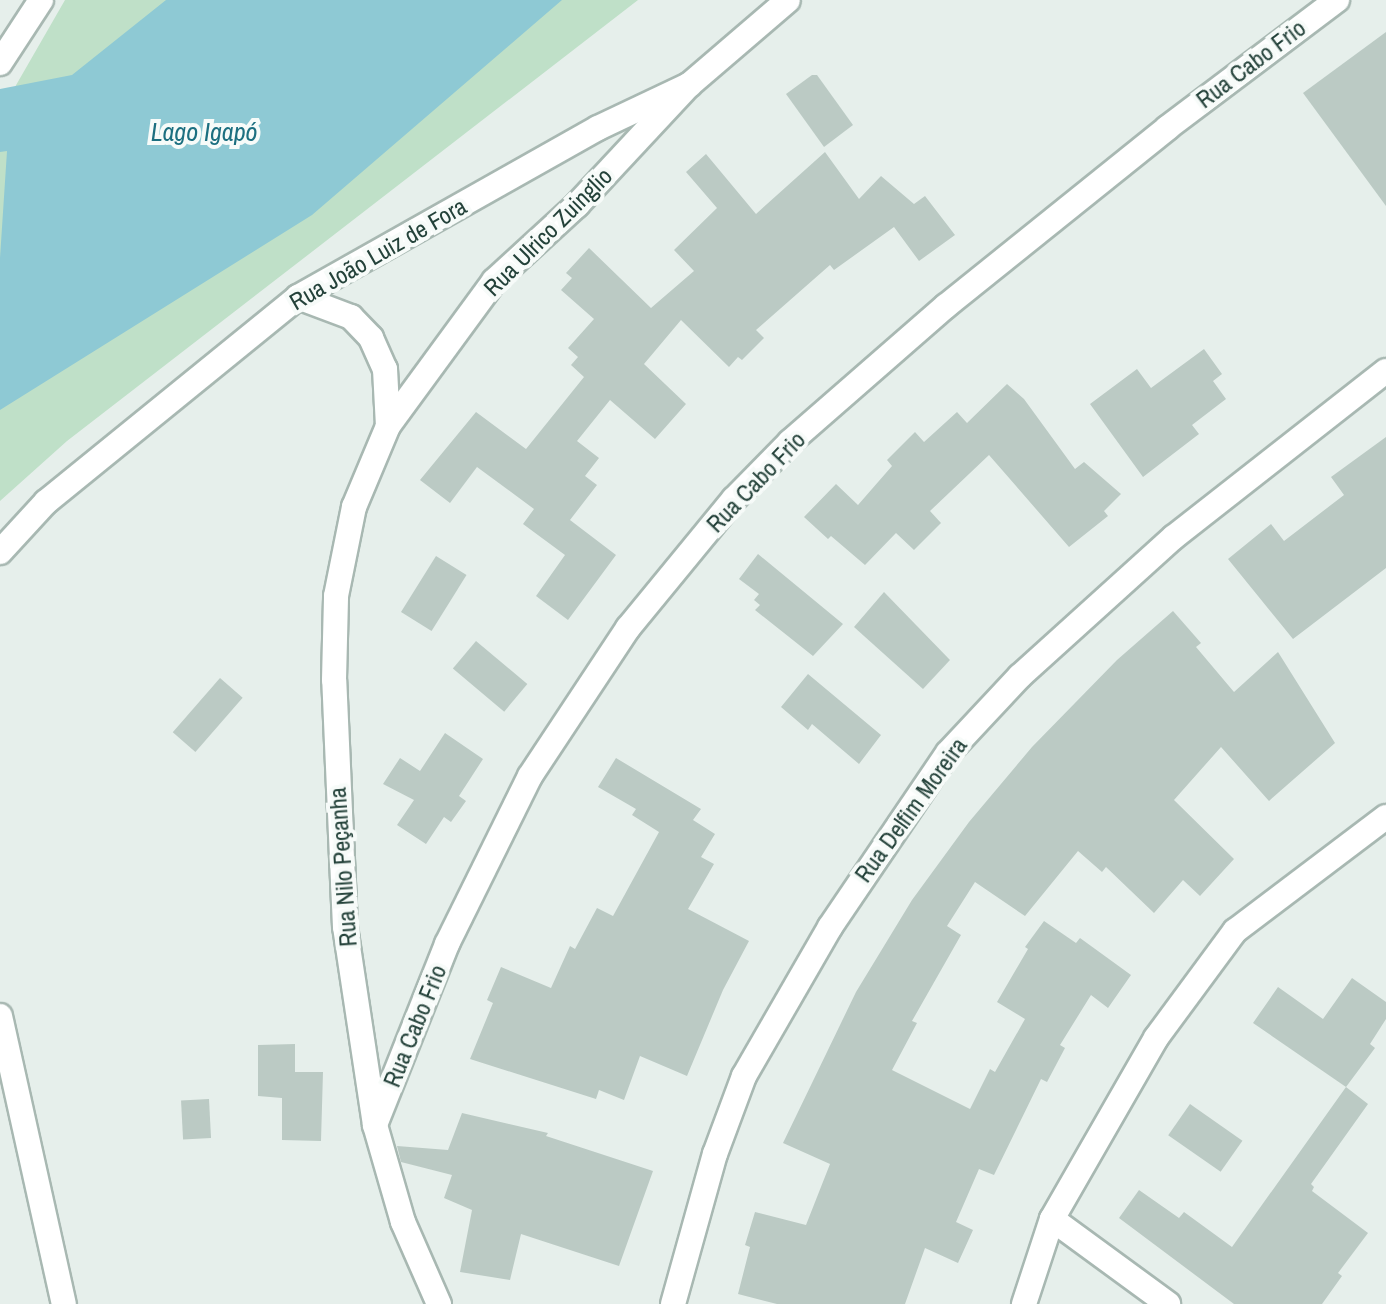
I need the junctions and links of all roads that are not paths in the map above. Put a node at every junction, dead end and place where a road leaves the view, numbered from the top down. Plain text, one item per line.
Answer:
1 (41, 0) edge
2 (788, 0) edge
3 (1337, 0) edge
4 (4, 56) edge
5 (689, 85) junction
6 (298, 297) junction
7 (1386, 371) edge
8 (388, 426) junction
9 (0, 552) edge
10 (1386, 817) edge
11 (0, 1016) edge
12 (375, 1125) junction
13 (1052, 1219) junction
14 (64, 1304) edge
15 (439, 1304) edge
16 (673, 1304) edge
17 (1024, 1304) edge
18 (1168, 1304) edge

1 - 4 street
2 - 5 street, Rua João Luiz de Fora
3 - 12 street, Rua Cabo Frio
5 - 6 street, Rua João Luiz de Fora
5 - 8 street, Rua Ulrico Zuinglio
6 - 8 street
6 - 9 street, Rua João Luiz de Fora
7 - 16 street, Rua Delfim Moreira
8 - 12 street, Rua Nilo Peçanha
10 - 13 street
11 - 14 street
12 - 15 street, Rua Nilo Peçanha
13 - 17 street
13 - 18 street

